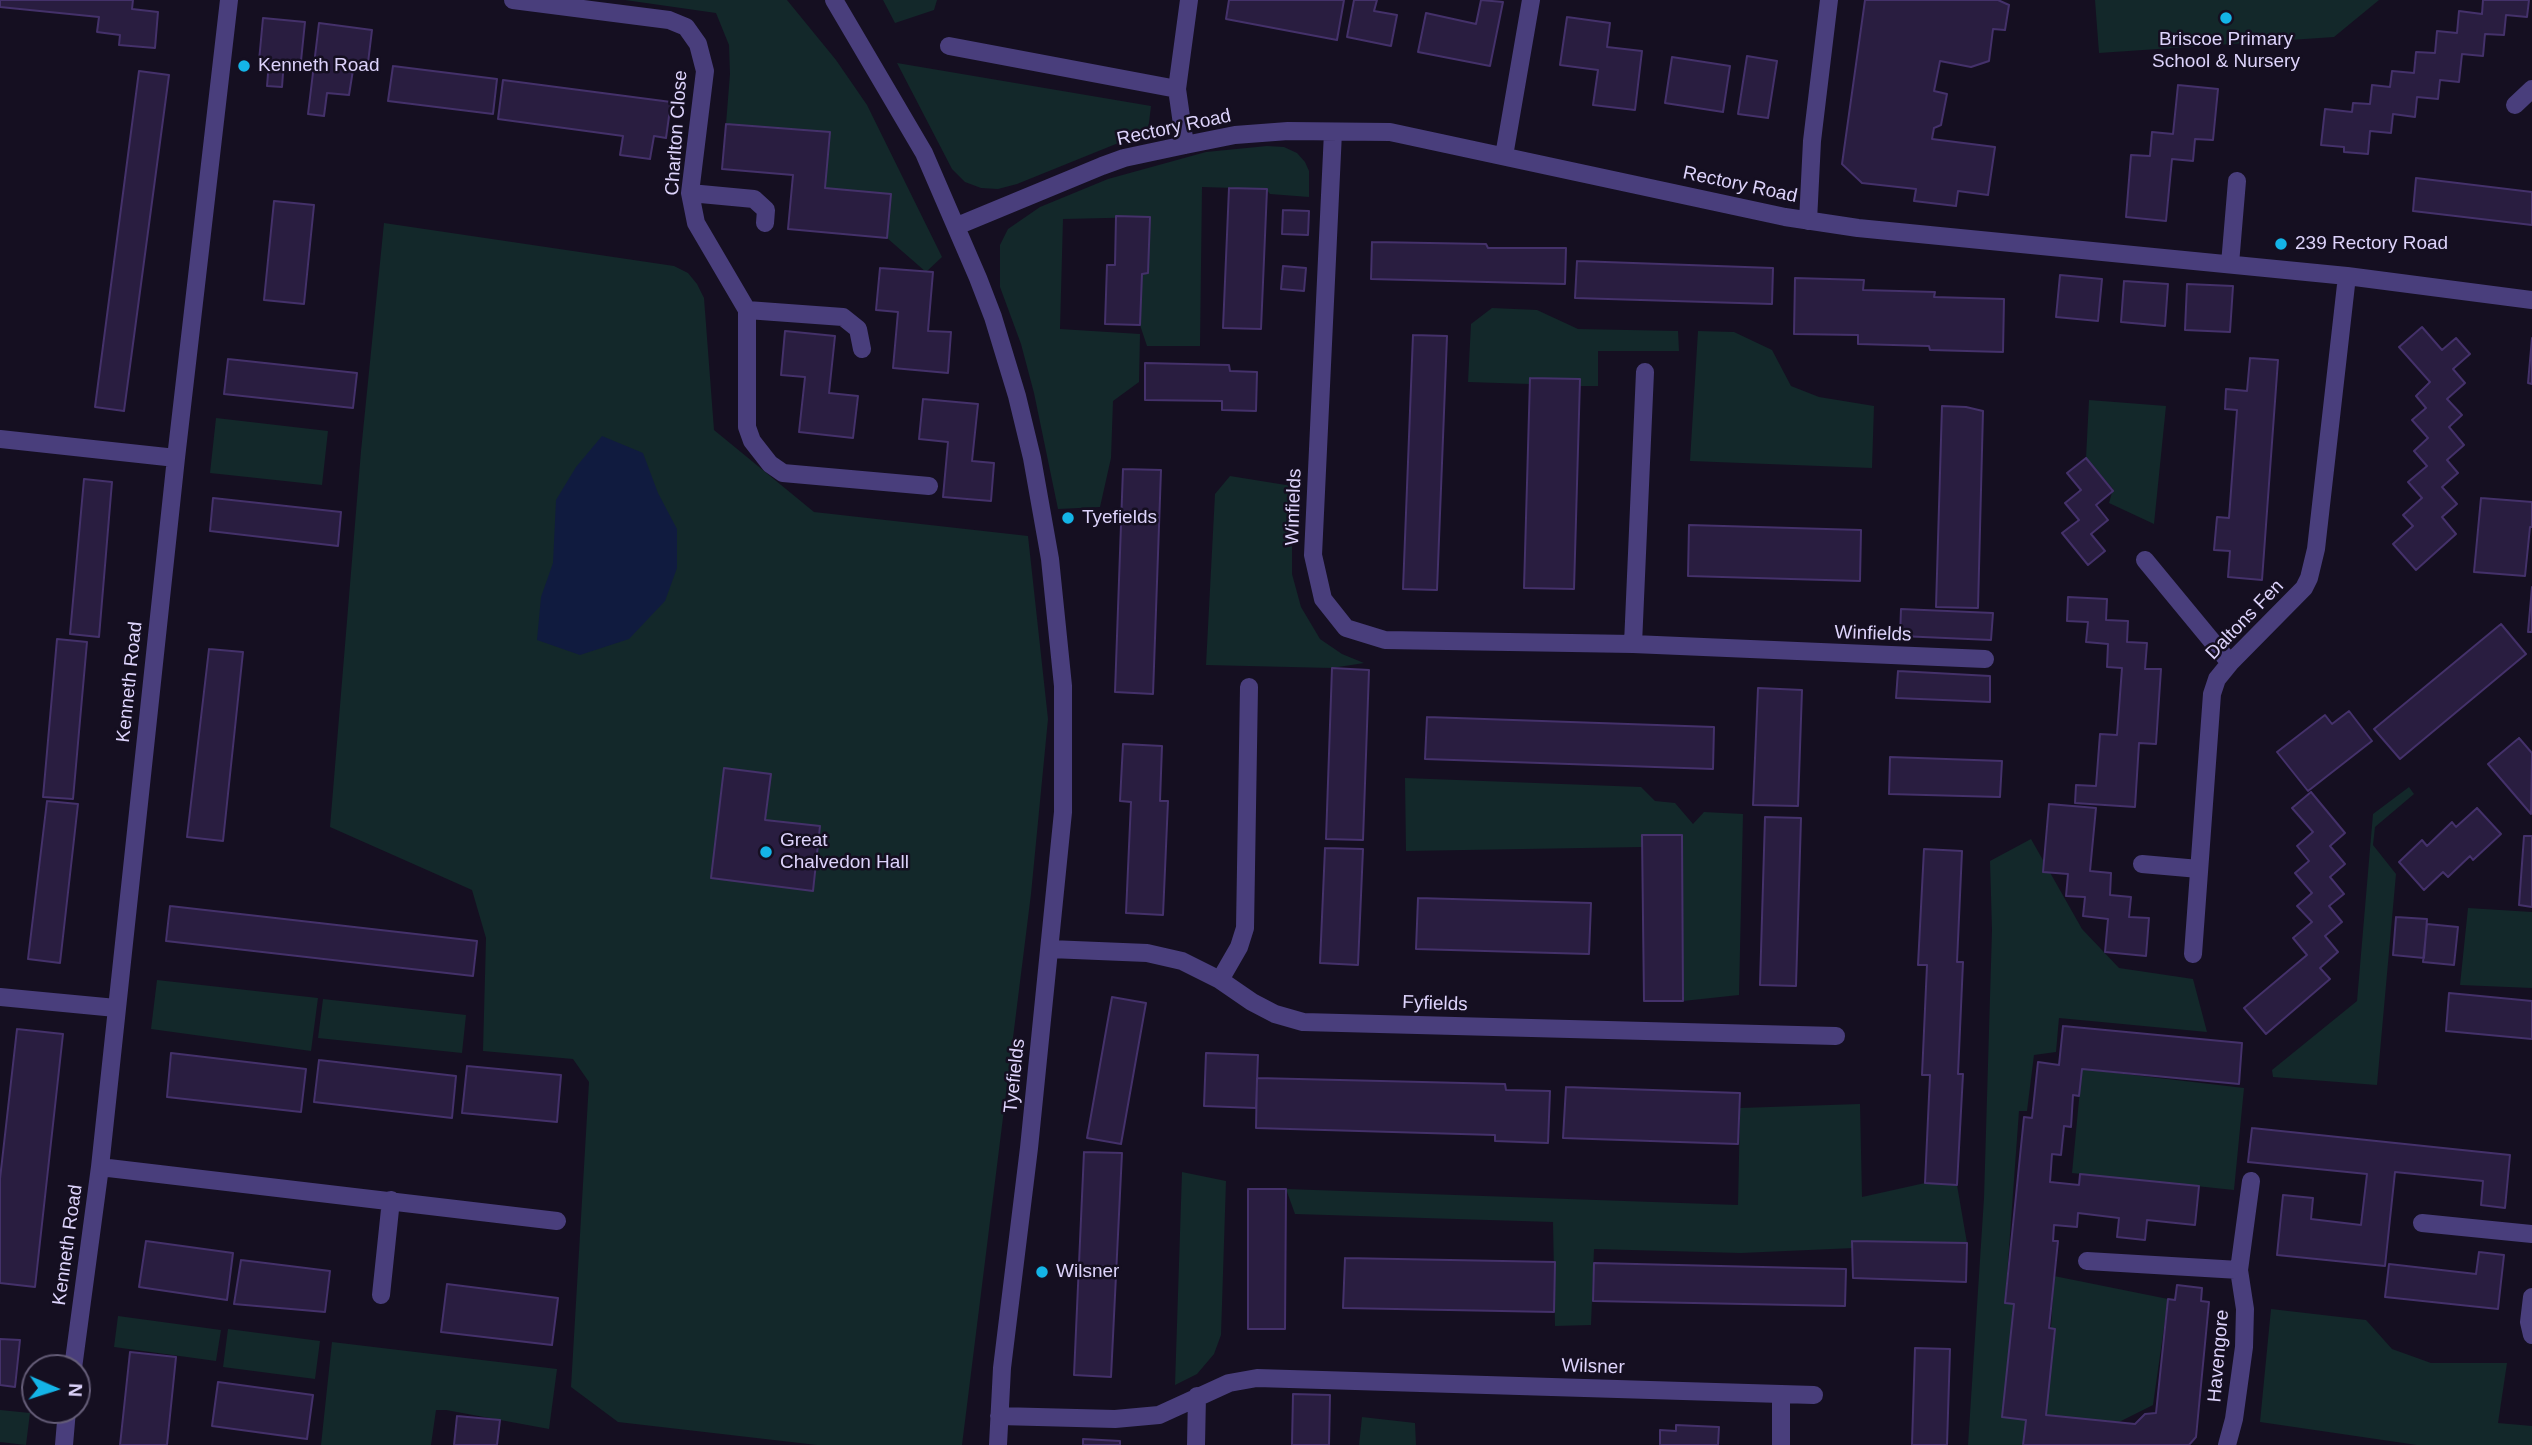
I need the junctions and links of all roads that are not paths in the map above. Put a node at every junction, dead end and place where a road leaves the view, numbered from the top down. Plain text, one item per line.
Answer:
1 (229, 0) edge
2 (513, 0) edge
3 (834, 0) edge
4 (1189, 0) edge
5 (1531, 0) edge
6 (1829, 0) edge
7 (949, 46) dead end
8 (1177, 89) junction
9 (2532, 89) edge
10 (2515, 105) dead end
11 (1333, 132) junction
12 (1185, 145) junction
13 (1504, 156) junction
14 (2237, 181) dead end
15 (690, 194) junction
16 (1808, 220) junction
17 (765, 223) dead end
18 (957, 226) junction
19 (2231, 264) junction
20 (2347, 276) junction
21 (2532, 300) edge
22 (747, 310) junction
23 (862, 349) dead end
24 (1645, 372) dead end
25 (0, 439) edge
26 (176, 458) junction
27 (929, 486) dead end
28 (2146, 560) dead end
29 (1633, 644) junction
30 (1985, 659) dead end
31 (2230, 663) junction
32 (1249, 687) dead end
33 (2142, 864) dead end
34 (2199, 869) junction
35 (1050, 949) junction
36 (2193, 954) dead end
37 (1220, 980) junction
38 (0, 998) edge
39 (116, 1007) junction
40 (1836, 1036) dead end
41 (100, 1167) junction
42 (2251, 1181) dead end
43 (391, 1200) junction
44 (557, 1221) dead end
45 (2422, 1223) dead end
46 (2532, 1234) edge
47 (2087, 1261) dead end
48 (2239, 1270) junction
49 (381, 1295) dead end
50 (2532, 1297) edge
51 (2532, 1335) edge
52 (75, 1354) edge
53 (1781, 1394) junction
54 (1814, 1395) dead end
55 (1197, 1396) junction
56 (999, 1416) junction
57 (66, 1424) edge
58 (64, 1445) edge
59 (998, 1445) edge
60 (1196, 1445) edge
61 (1781, 1445) edge
62 (2227, 1445) edge

1 - 26 street, Kenneth Road
2 - 15 street, Charlton Close
3 - 18 street, Tyefields
4 - 8 street
5 - 13 street
6 - 16 street
7 - 8 street, Rectory Road
8 - 12 street
9 - 10 street
11 - 12 street, Rectory Road
11 - 13 street, Rectory Road
11 - 29 street, Winfields
12 - 18 street, Rectory Road
13 - 16 street, Rectory Road
14 - 19 street
15 - 17 street
15 - 22 street, Charlton Close
16 - 19 street, Rectory Road
18 - 35 street, Tyefields
19 - 20 street, Rectory Road
20 - 21 street, Rectory Road
20 - 31 street, Daltons Fen
22 - 23 street
22 - 27 street
24 - 29 street
25 - 26 street
26 - 39 street, Kenneth Road
28 - 31 street
29 - 30 street, Winfields
31 - 34 street, Daltons Fen
32 - 37 street
33 - 34 street
34 - 36 street, Daltons Fen
35 - 37 street, Fyfields
35 - 56 street, Tyefields
37 - 40 street, Fyfields
38 - 39 street
39 - 41 street, Kenneth Road
41 - 43 street
41 - 52 street, Kenneth Road
42 - 48 street, Havengore
43 - 44 street
43 - 49 street
45 - 46 street
47 - 48 street
48 - 62 street, Havengore
50 - 51 street
53 - 54 street, Wilsner
53 - 55 street, Wilsner
53 - 61 street
55 - 56 street, Wilsner
55 - 60 street
56 - 59 street, Tyefields
57 - 58 street

